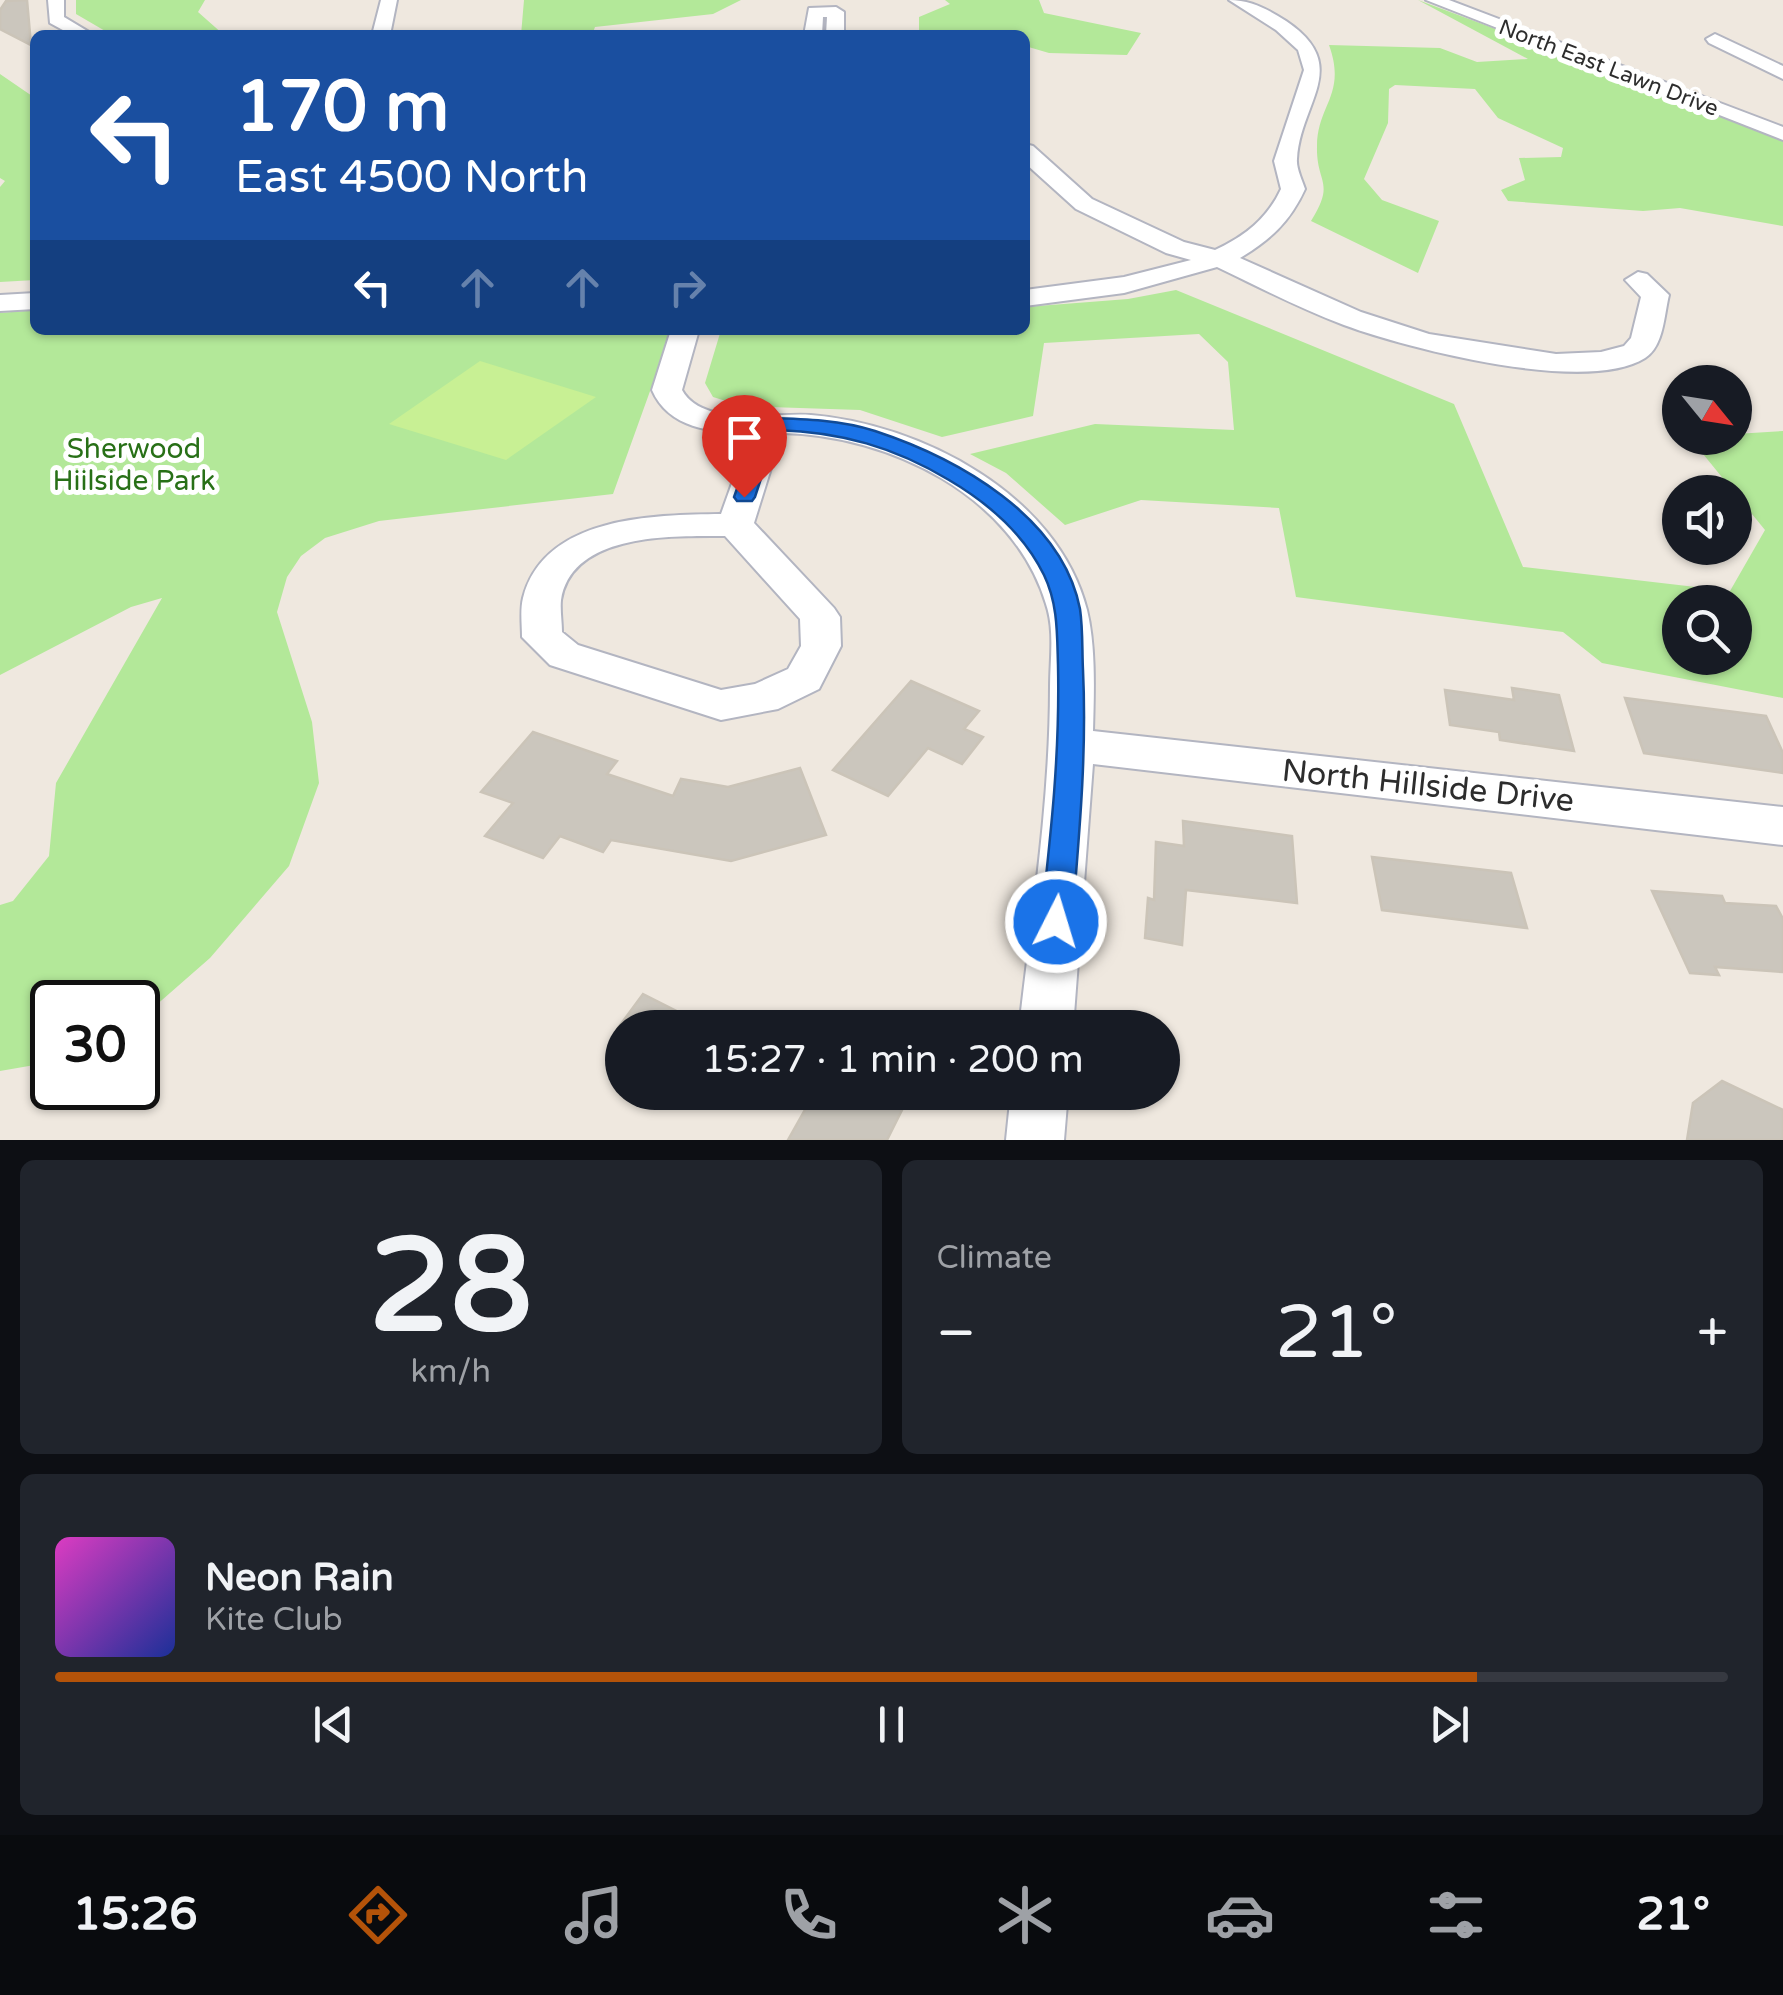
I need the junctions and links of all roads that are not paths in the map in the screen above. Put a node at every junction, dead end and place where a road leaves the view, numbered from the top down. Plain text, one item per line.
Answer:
1 (56, 0) edge
2 (389, 0) edge
3 (1237, 0) edge
4 (1434, 0) edge
5 (76, 30) edge
6 (382, 30) edge
7 (814, 30) edge
8 (836, 30) edge
9 (1715, 40) dead end
10 (1783, 73) edge
11 (1783, 134) edge
12 (1030, 140) edge
13 (1030, 155) edge
14 (1220, 259) junction
15 (1638, 280) dead end
16 (1030, 297) edge
17 (30, 301) edge
18 (0, 303) edge
19 (683, 335) edge
20 (769, 424) junction
21 (735, 525) junction
22 (1074, 745) junction
23 (1783, 826) edge
24 (1048, 1010) edge
25 (1038, 1110) edge
26 (1036, 1140) edge

1 - 5 street
2 - 6 street
3 - 14 street
4 - 11 street, North East Lawn Drive
7 - 8 street
9 - 10 street
12 - 14 street
13 - 14 street
14 - 15 street
14 - 16 street
17 - 18 street
19 - 20 street
20 - 21 street
20 - 22 street
21 - 21 street
22 - 23 street, North Hillside Drive
22 - 24 street
25 - 26 street

